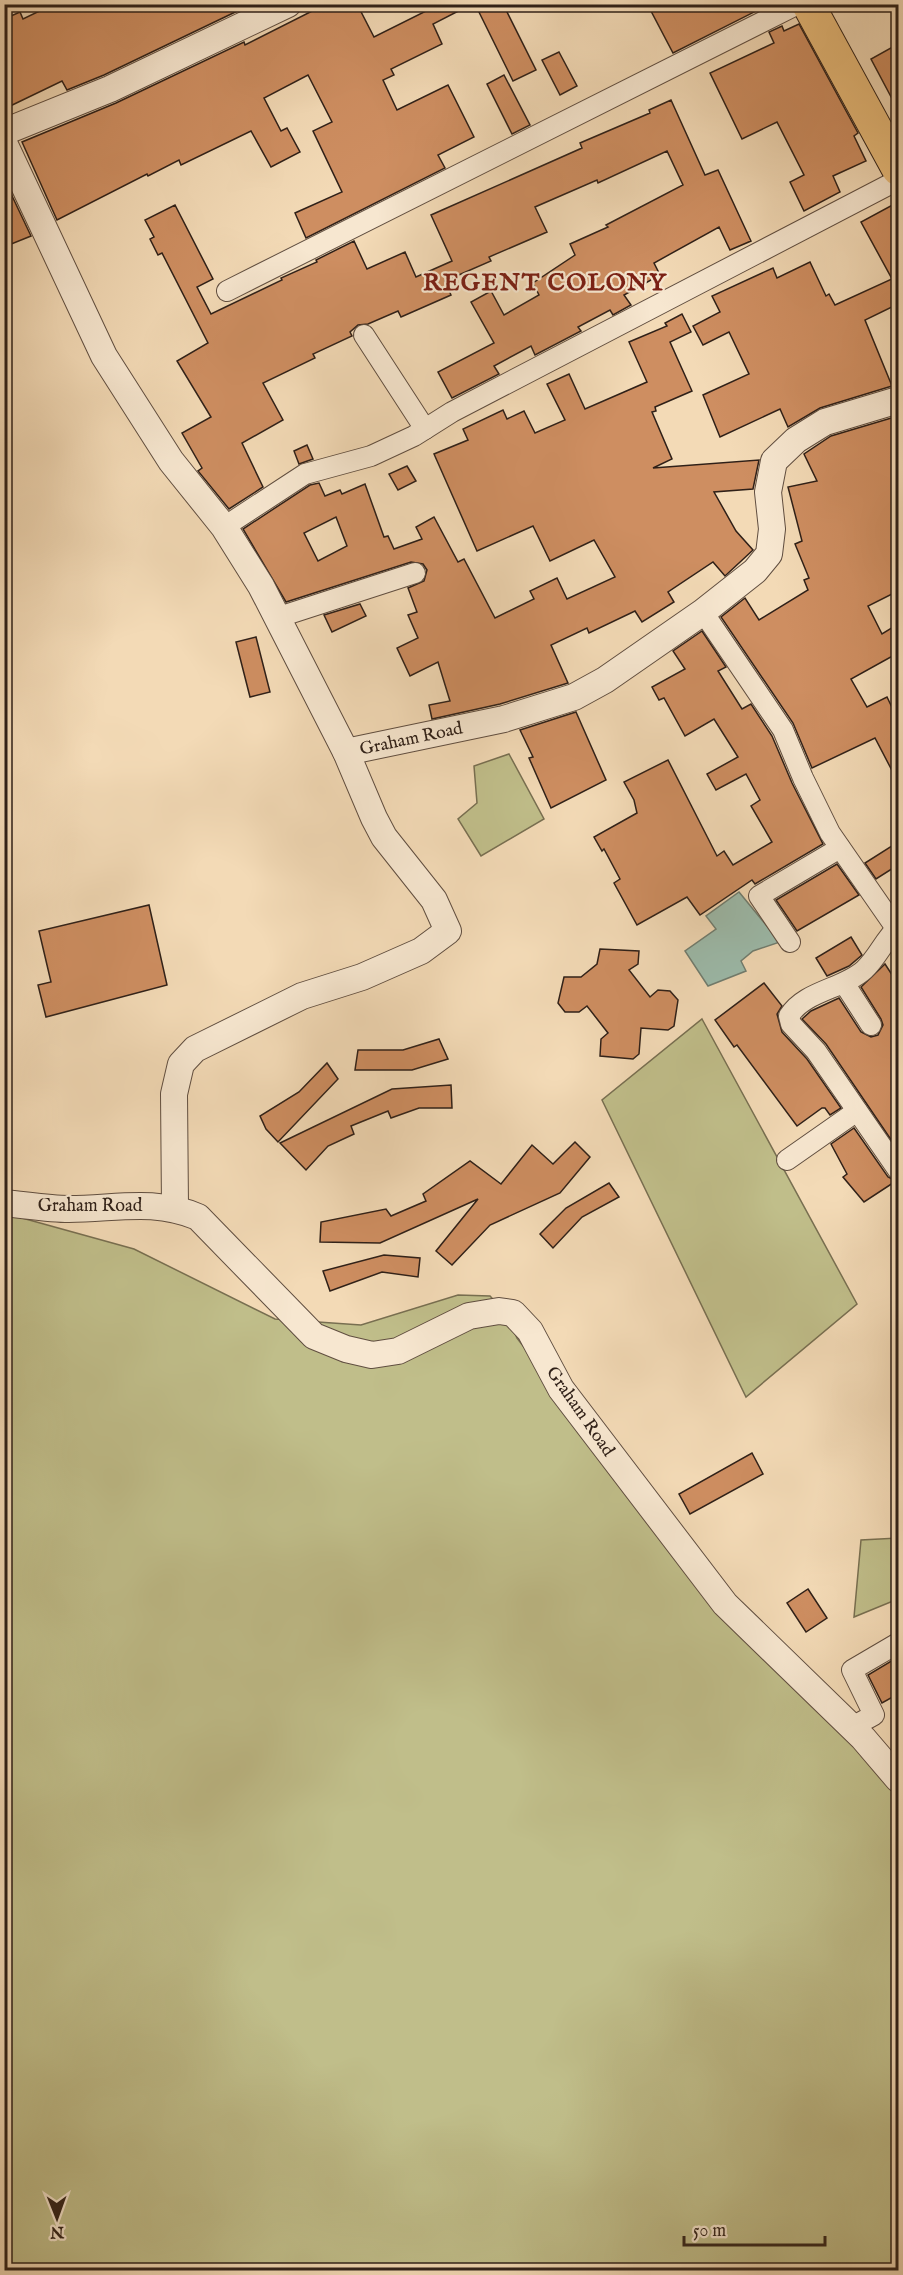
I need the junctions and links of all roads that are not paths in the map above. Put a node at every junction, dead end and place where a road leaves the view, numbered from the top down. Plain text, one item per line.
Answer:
1 (288, 4) edge
2 (798, 4) edge
3 (808, 4) edge
4 (4, 132) edge
5 (8, 156) edge
6 (898, 169) edge
7 (898, 180) edge
8 (228, 291) dead end
9 (364, 335) dead end
10 (898, 400) edge
11 (424, 429) junction
12 (224, 527) junction
13 (415, 573) dead end
14 (703, 612) junction
15 (276, 618) junction
16 (346, 752) junction
17 (840, 848) junction
18 (898, 929) edge
19 (790, 942) dead end
20 (844, 982) junction
21 (871, 1025) dead end
22 (857, 1111) junction
23 (787, 1160) dead end
24 (898, 1170) edge
25 (4, 1203) edge
26 (175, 1207) junction
27 (898, 1643) edge
28 (852, 1727) junction
29 (898, 1779) edge

1 - 4 street
2 - 8 street
3 - 6 main road
5 - 12 street
7 - 11 street
9 - 11 street
10 - 14 street, Graham Road
11 - 12 street
12 - 15 street
13 - 15 street
14 - 16 street, Graham Road
14 - 17 street
15 - 16 street
16 - 26 street, Graham Road
17 - 18 street
17 - 19 street
18 - 20 street
20 - 21 street
20 - 22 street
22 - 23 street
22 - 24 street
25 - 26 street, Graham Road
26 - 28 street, Graham Road
27 - 28 street
28 - 29 street, Graham Road

